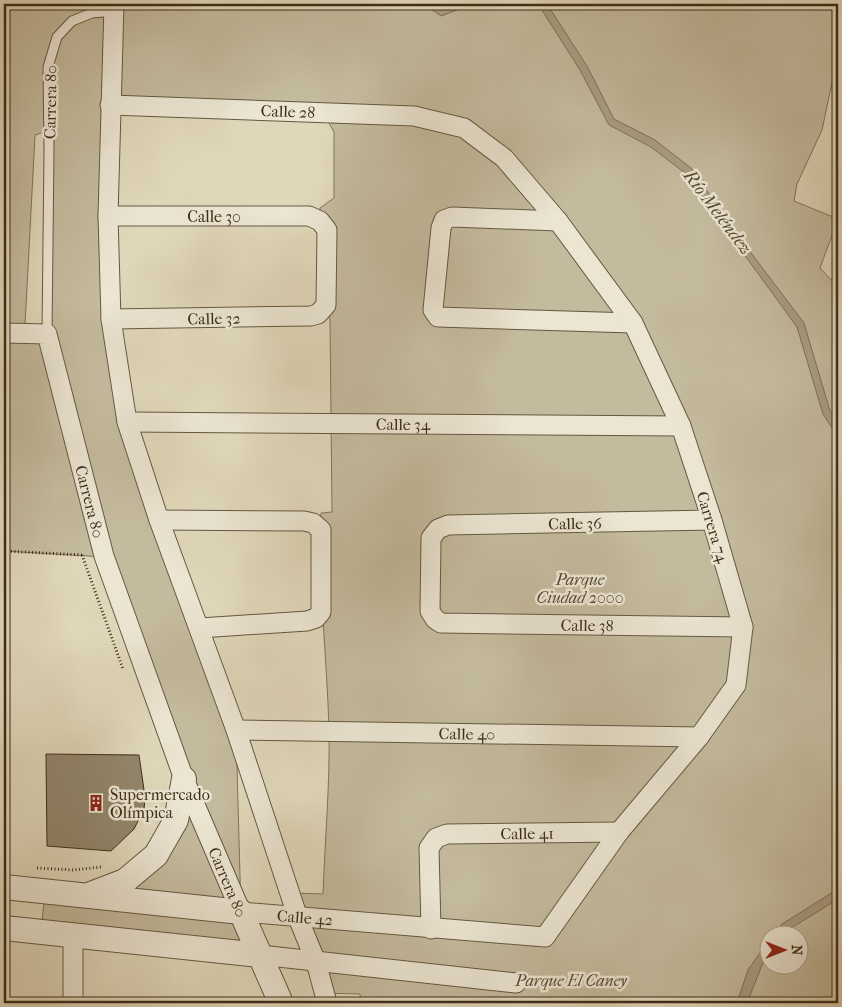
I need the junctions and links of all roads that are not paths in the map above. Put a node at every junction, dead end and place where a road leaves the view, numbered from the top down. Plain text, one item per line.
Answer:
1 (114, 7) edge
2 (110, 104) junction
3 (464, 128) joint
4 (108, 216) junction
5 (558, 221) junction
6 (318, 314) joint
7 (111, 319) junction
8 (632, 323) junction
9 (4, 333) edge
10 (47, 334) junction
11 (127, 422) junction
12 (681, 426) junction
13 (159, 520) junction
14 (712, 520) junction
15 (435, 619) joint
16 (743, 627) junction
17 (200, 628) junction
18 (236, 730) junction
19 (699, 737) junction
20 (184, 779) junction
21 (619, 832) junction
22 (4, 887) edge
23 (87, 895) junction
24 (241, 912) junction
25 (298, 918) junction
26 (4, 928) edge
27 (431, 928) junction
28 (73, 935) junction
29 (546, 938) joint
30 (260, 955) junction
31 (316, 962) junction
32 (516, 983) dead end
33 (73, 1003) edge
34 (280, 1003) edge
35 (327, 1003) edge

1 - 2 street, Carrera 80
1 - 10 lane, Carrera 80
2 - 3 street, Calle 28
2 - 4 street, Carrera 80
3 - 5 street, Carrera 74
4 - 6 street, Calle 30
4 - 7 street, Carrera 80
5 - 8 street, Carrera 74
5 - 8 street
6 - 7 street, Calle 32
7 - 11 street, Carrera 80
8 - 12 street, Carrera 74
9 - 10 street
10 - 20 street, Carrera 80
11 - 12 street, Calle 34
11 - 13 street, Carrera 80
12 - 14 street, Carrera 74
13 - 17 street, Carrera 80
13 - 17 street
14 - 15 street, Calle 36
14 - 16 street, Carrera 74
15 - 16 street, Calle 38
16 - 19 street, Carrera 74
17 - 18 street, Carrera 80
18 - 19 street, Calle 40
18 - 25 street, Carrera 80
19 - 21 street, Carrera 74
20 - 23 street
20 - 24 street, Carrera 80
21 - 27 street, Calle 41
21 - 29 street, Carrera 74
22 - 23 street, Calle 42
23 - 24 street, Calle 42
24 - 25 street, Calle 42
24 - 30 street, Carrera 80
25 - 27 street, Calle 42
25 - 31 street, Carrera 80
26 - 28 street
27 - 29 street, Calle 42
28 - 30 street
28 - 33 street
30 - 31 street
30 - 34 street, Carrera 80
31 - 32 street
31 - 35 street, Carrera 80

